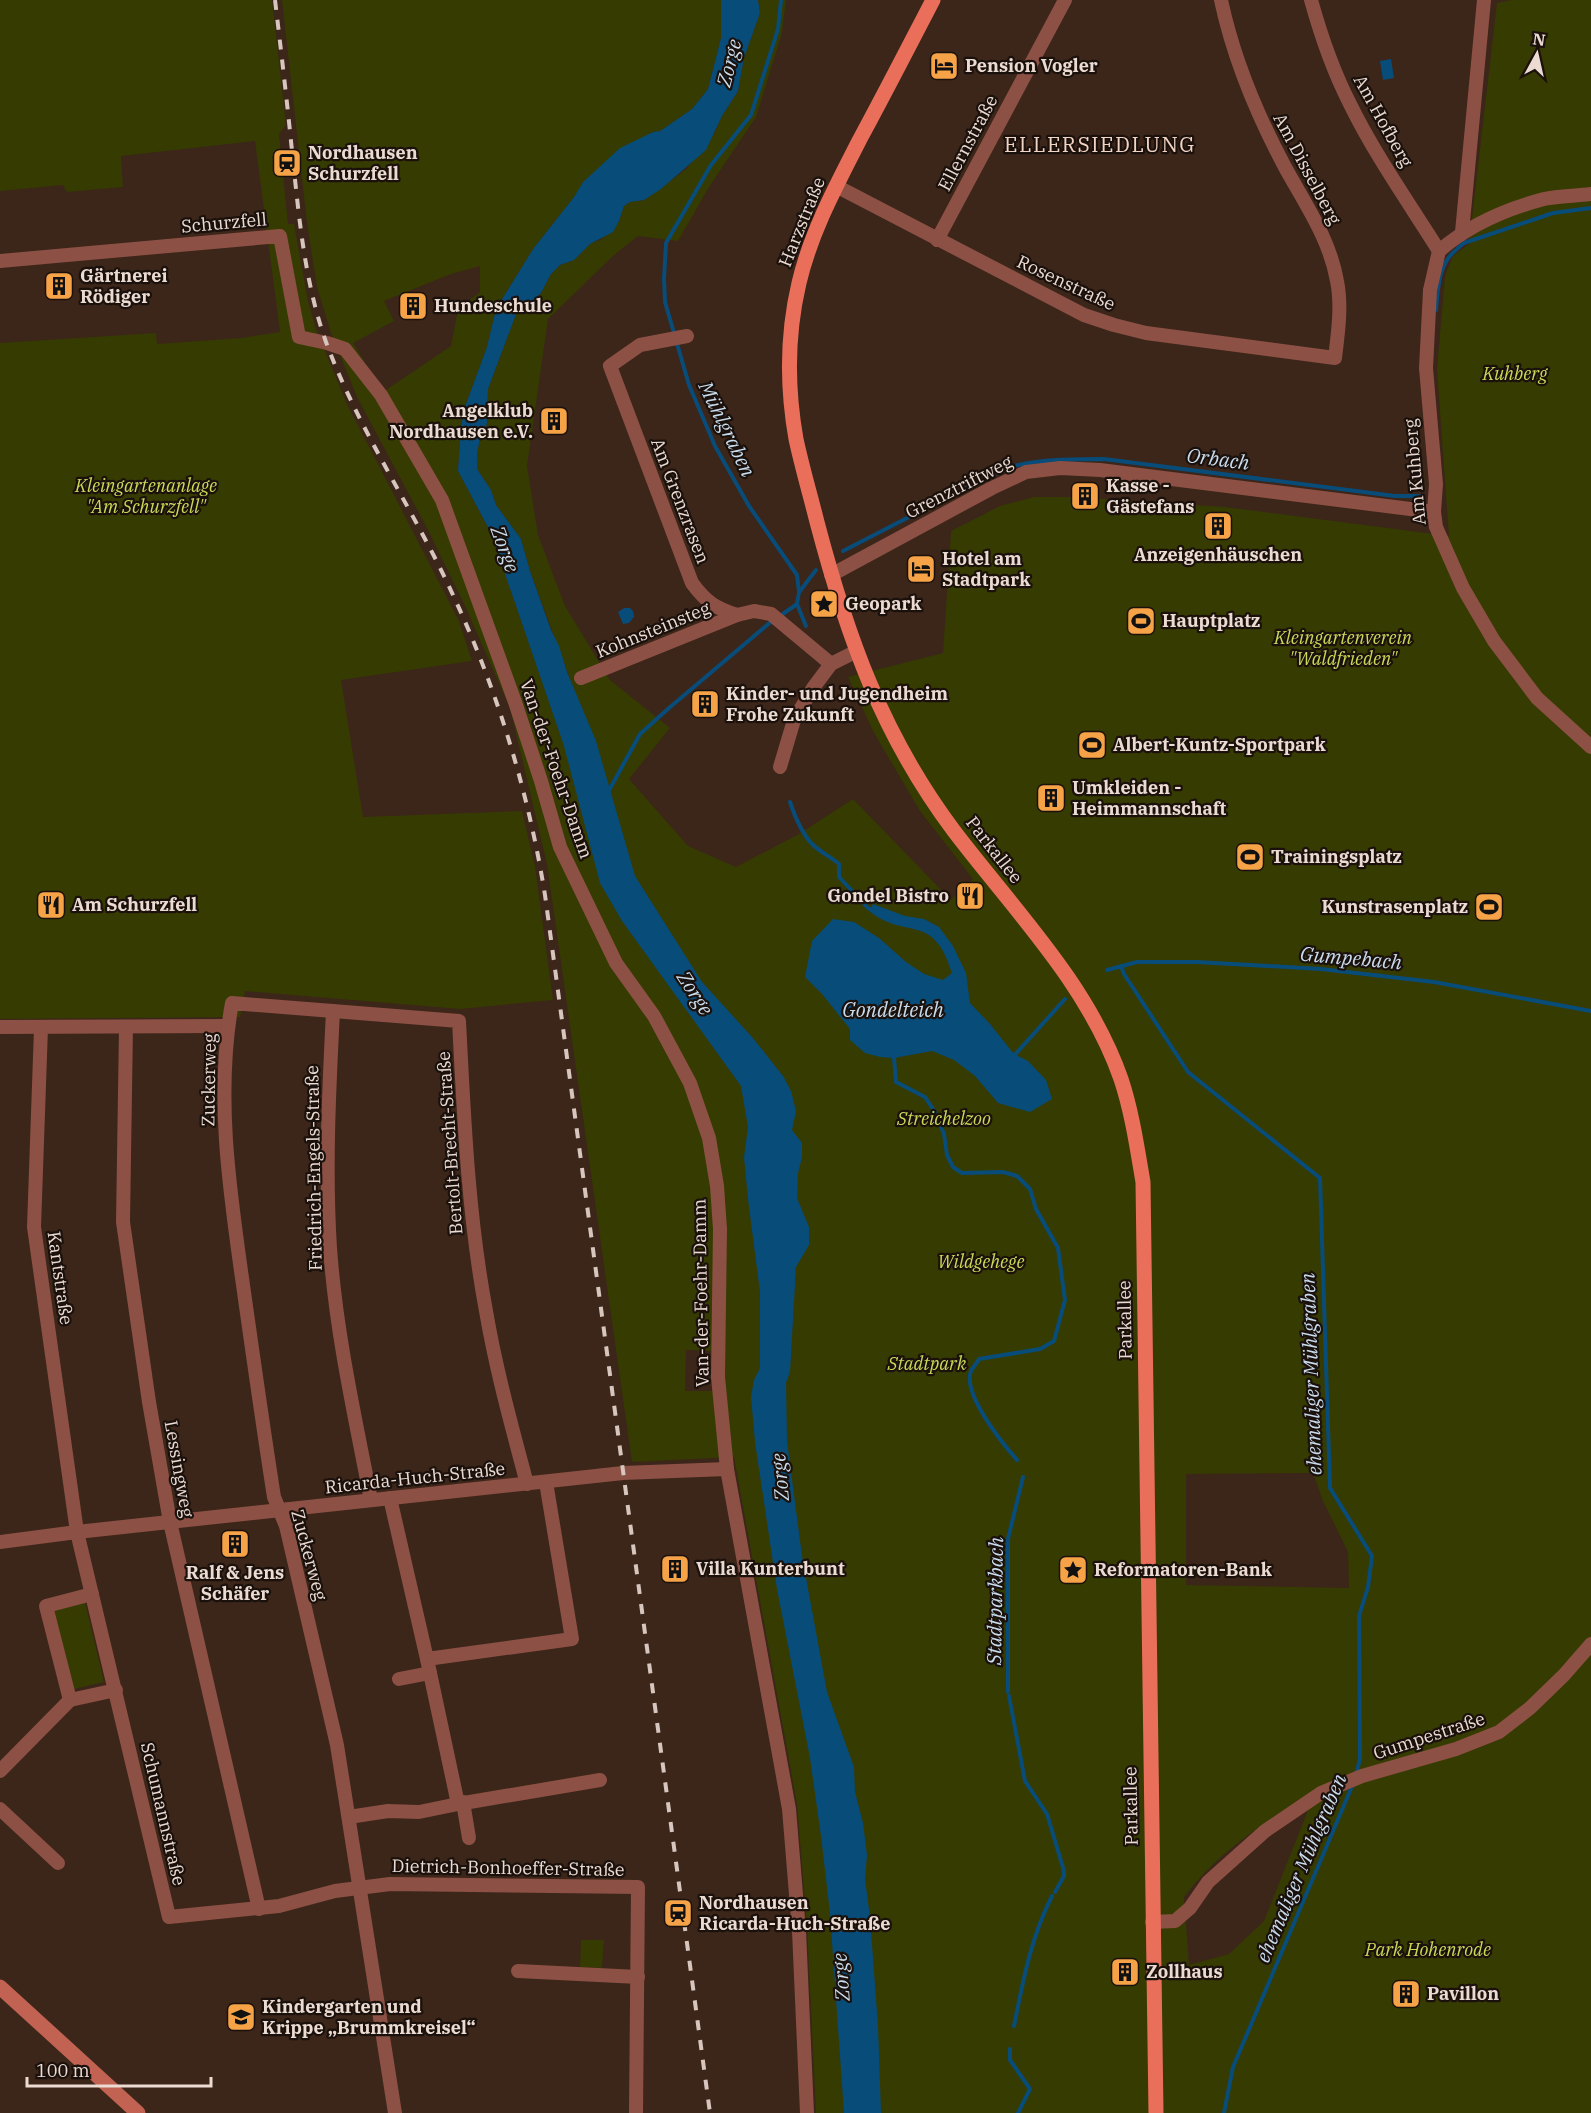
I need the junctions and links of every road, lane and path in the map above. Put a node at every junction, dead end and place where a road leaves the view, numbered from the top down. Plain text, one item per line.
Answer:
1 (933, 0) edge
2 (1065, 0) edge
3 (1221, 0) edge
4 (1311, 0) edge
5 (1484, 0) edge
6 (836, 186) junction
7 (1591, 194) edge
8 (1462, 232) junction
9 (938, 240) junction
10 (1439, 251) junction
11 (0, 261) edge
12 (678, 338) dead end
13 (1335, 358) joint
14 (381, 395) joint
15 (1434, 512) junction
16 (831, 575) junction
17 (737, 615) junction
18 (857, 651) junction
19 (825, 659) junction
20 (581, 678) dead end
21 (1591, 747) edge
22 (780, 767) dead end
23 (232, 1004) joint
24 (333, 1011) junction
25 (228, 1026) junction
26 (0, 1027) edge
27 (126, 1027) junction
28 (41, 1028) junction
29 (727, 1469) junction
30 (546, 1482) junction
31 (526, 1484) junction
32 (390, 1498) junction
33 (371, 1500) junction
34 (279, 1511) junction
35 (170, 1522) junction
36 (77, 1532) junction
37 (0, 1542) edge
38 (92, 1594) junction
39 (1591, 1644) edge
40 (428, 1666) junction
41 (399, 1680) dead end
42 (116, 1690) junction
43 (70, 1700) junction
44 (0, 1771) edge
45 (600, 1780) dead end
46 (460, 1803) junction
47 (0, 1809) edge
48 (349, 1817) junction
49 (469, 1838) dead end
50 (58, 1863) dead end
51 (360, 1887) junction
52 (259, 1909) junction
53 (1152, 1922) junction
54 (518, 1971) dead end
55 (638, 1977) junction
56 (0, 1987) edge
57 (138, 2113) edge
58 (395, 2113) edge
59 (636, 2113) edge
60 (807, 2113) edge
61 (1156, 2113) edge

1 - 6 main road, Harzstraße
2 - 9 street, Ellernstraße
3 - 13 street, Am Disselberg
4 - 10 street, Am Hofberg
5 - 8 street
6 - 9 street, Rosenstraße
6 - 16 main road, Harzstraße
7 - 8 street
8 - 10 street
9 - 13 street, Rosenstraße
10 - 15 street, Am Kuhberg
11 - 14 street, Schurzfell
12 - 17 street, Am Grenzrasen
14 - 29 street, Van-der-Foehr-Damm
15 - 16 street, Grenztriftweg
15 - 21 street, Am Kuhberg
16 - 18 main road, Harzstraße
17 - 19 street, Am Grenzrasen
17 - 20 street, Kohnsteinsteg
18 - 19 street
18 - 53 main road, Parkallee
19 - 22 street
23 - 24 street, Bertolt-Brecht-Straße
23 - 25 street, Zuckerweg
24 - 31 street, Bertolt-Brecht-Straße
24 - 33 street, Friedrich-Engels-Straße
25 - 27 street
25 - 34 street, Zuckerweg
26 - 28 street
27 - 28 street
27 - 35 street, Lessingweg
28 - 36 street, Kantstraße
29 - 30 street, Ricarda-Huch-Straße
29 - 60 street, Van-der-Foehr-Damm
30 - 31 street, Ricarda-Huch-Straße
30 - 40 street
31 - 32 street, Ricarda-Huch-Straße
32 - 33 street, Ricarda-Huch-Straße
32 - 40 street
33 - 34 street, Ricarda-Huch-Straße
34 - 35 street, Ricarda-Huch-Straße
34 - 48 street, Zuckerweg
35 - 36 street, Ricarda-Huch-Straße
35 - 52 street, Lessingweg
36 - 37 street, Ricarda-Huch-Straße
36 - 38 street, Schumannstraße
38 - 42 street, Schumannstraße
38 - 43 street
39 - 53 street, Gumpestraße
40 - 41 street
40 - 46 street
42 - 43 street
42 - 52 street, Schumannstraße
43 - 44 street
45 - 46 street
46 - 48 street
46 - 49 street
47 - 50 street
48 - 51 street, Zuckerweg
51 - 52 street, Schumannstraße
51 - 55 street, Dietrich-Bonhoeffer-Straße
51 - 58 street, Zuckerweg
53 - 61 main road, Parkallee
54 - 55 street
55 - 59 street, Dietrich-Bonhoeffer-Straße
56 - 57 street

